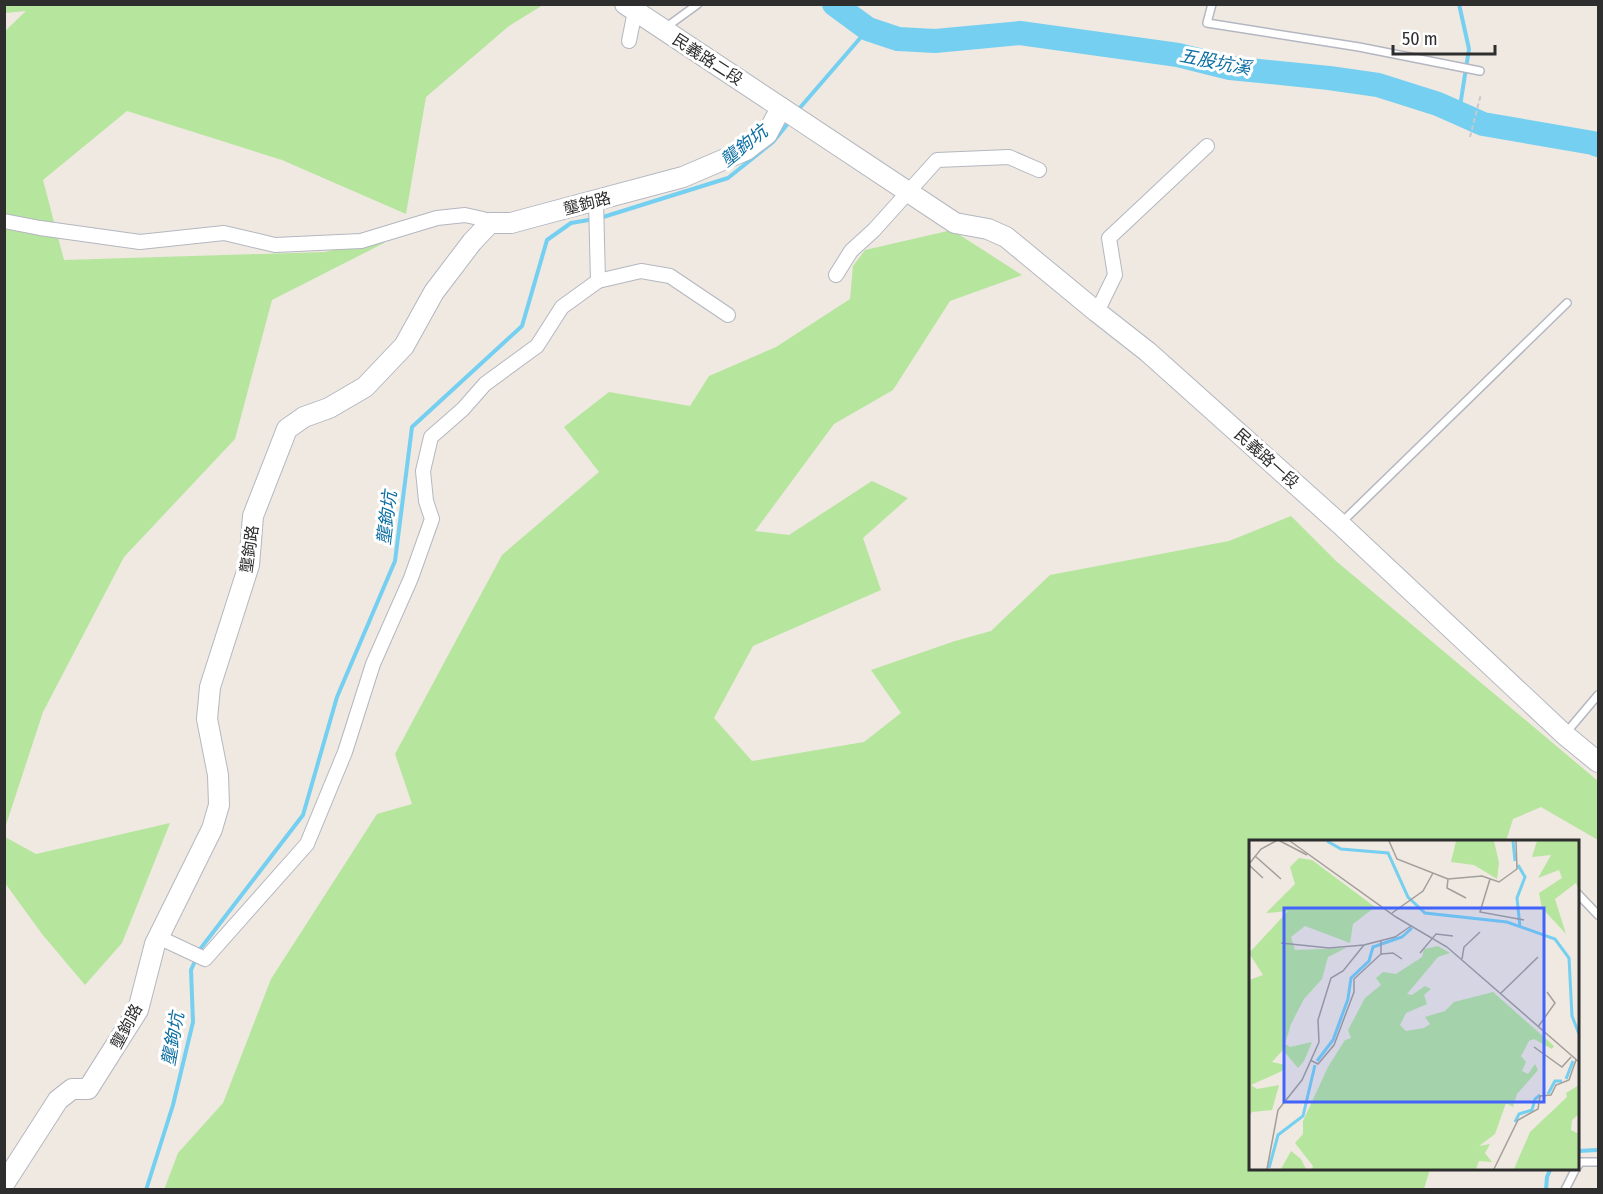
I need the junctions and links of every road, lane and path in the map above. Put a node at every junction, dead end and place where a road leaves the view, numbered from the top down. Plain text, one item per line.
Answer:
1 (698, 4) edge
2 (1212, 4) edge
3 (630, 8) edge
4 (663, 30) junction
5 (629, 41) dead end
6 (1480, 71) dead end
7 (1481, 94) dead end
8 (792, 115) junction
9 (1470, 137) dead end
10 (1207, 146) dead end
11 (1040, 170) dead end
12 (909, 192) junction
13 (596, 205) junction
14 (4, 221) edge
15 (490, 224) junction
16 (836, 274) dead end
17 (598, 281) junction
18 (1567, 303) dead end
19 (1097, 312) junction
20 (728, 315) dead end
21 (1340, 524) junction
22 (1599, 695) edge
23 (1564, 735) junction
24 (1599, 762) edge
25 (1579, 895) edge
26 (1599, 915) edge
27 (158, 937) junction
28 (1599, 1162) edge
29 (1579, 1164) edge
30 (1575, 1170) edge
31 (4, 1184) edge
32 (1565, 1190) edge

1 - 4 lane
2 - 6 lane
3 - 4 street, 民義路二段
3 - 5 street
4 - 8 street, 民義路二段
7 - 9 path
8 - 12 street, 民義路二段
8 - 13 street, 壟鉤路
10 - 19 street
11 - 12 street
12 - 16 street
12 - 19 street, 民義路一段
13 - 15 street, 壟鉤路
13 - 17 street
14 - 15 street
15 - 27 street, 壟鉤路
17 - 20 street
17 - 27 street
18 - 21 lane
19 - 21 street, 民義路一段
21 - 23 street, 民義路一段
22 - 23 lane
23 - 24 street, 民義路一段
25 - 26 lane
27 - 31 street, 壟鉤路
28 - 29 lane
30 - 32 lane

